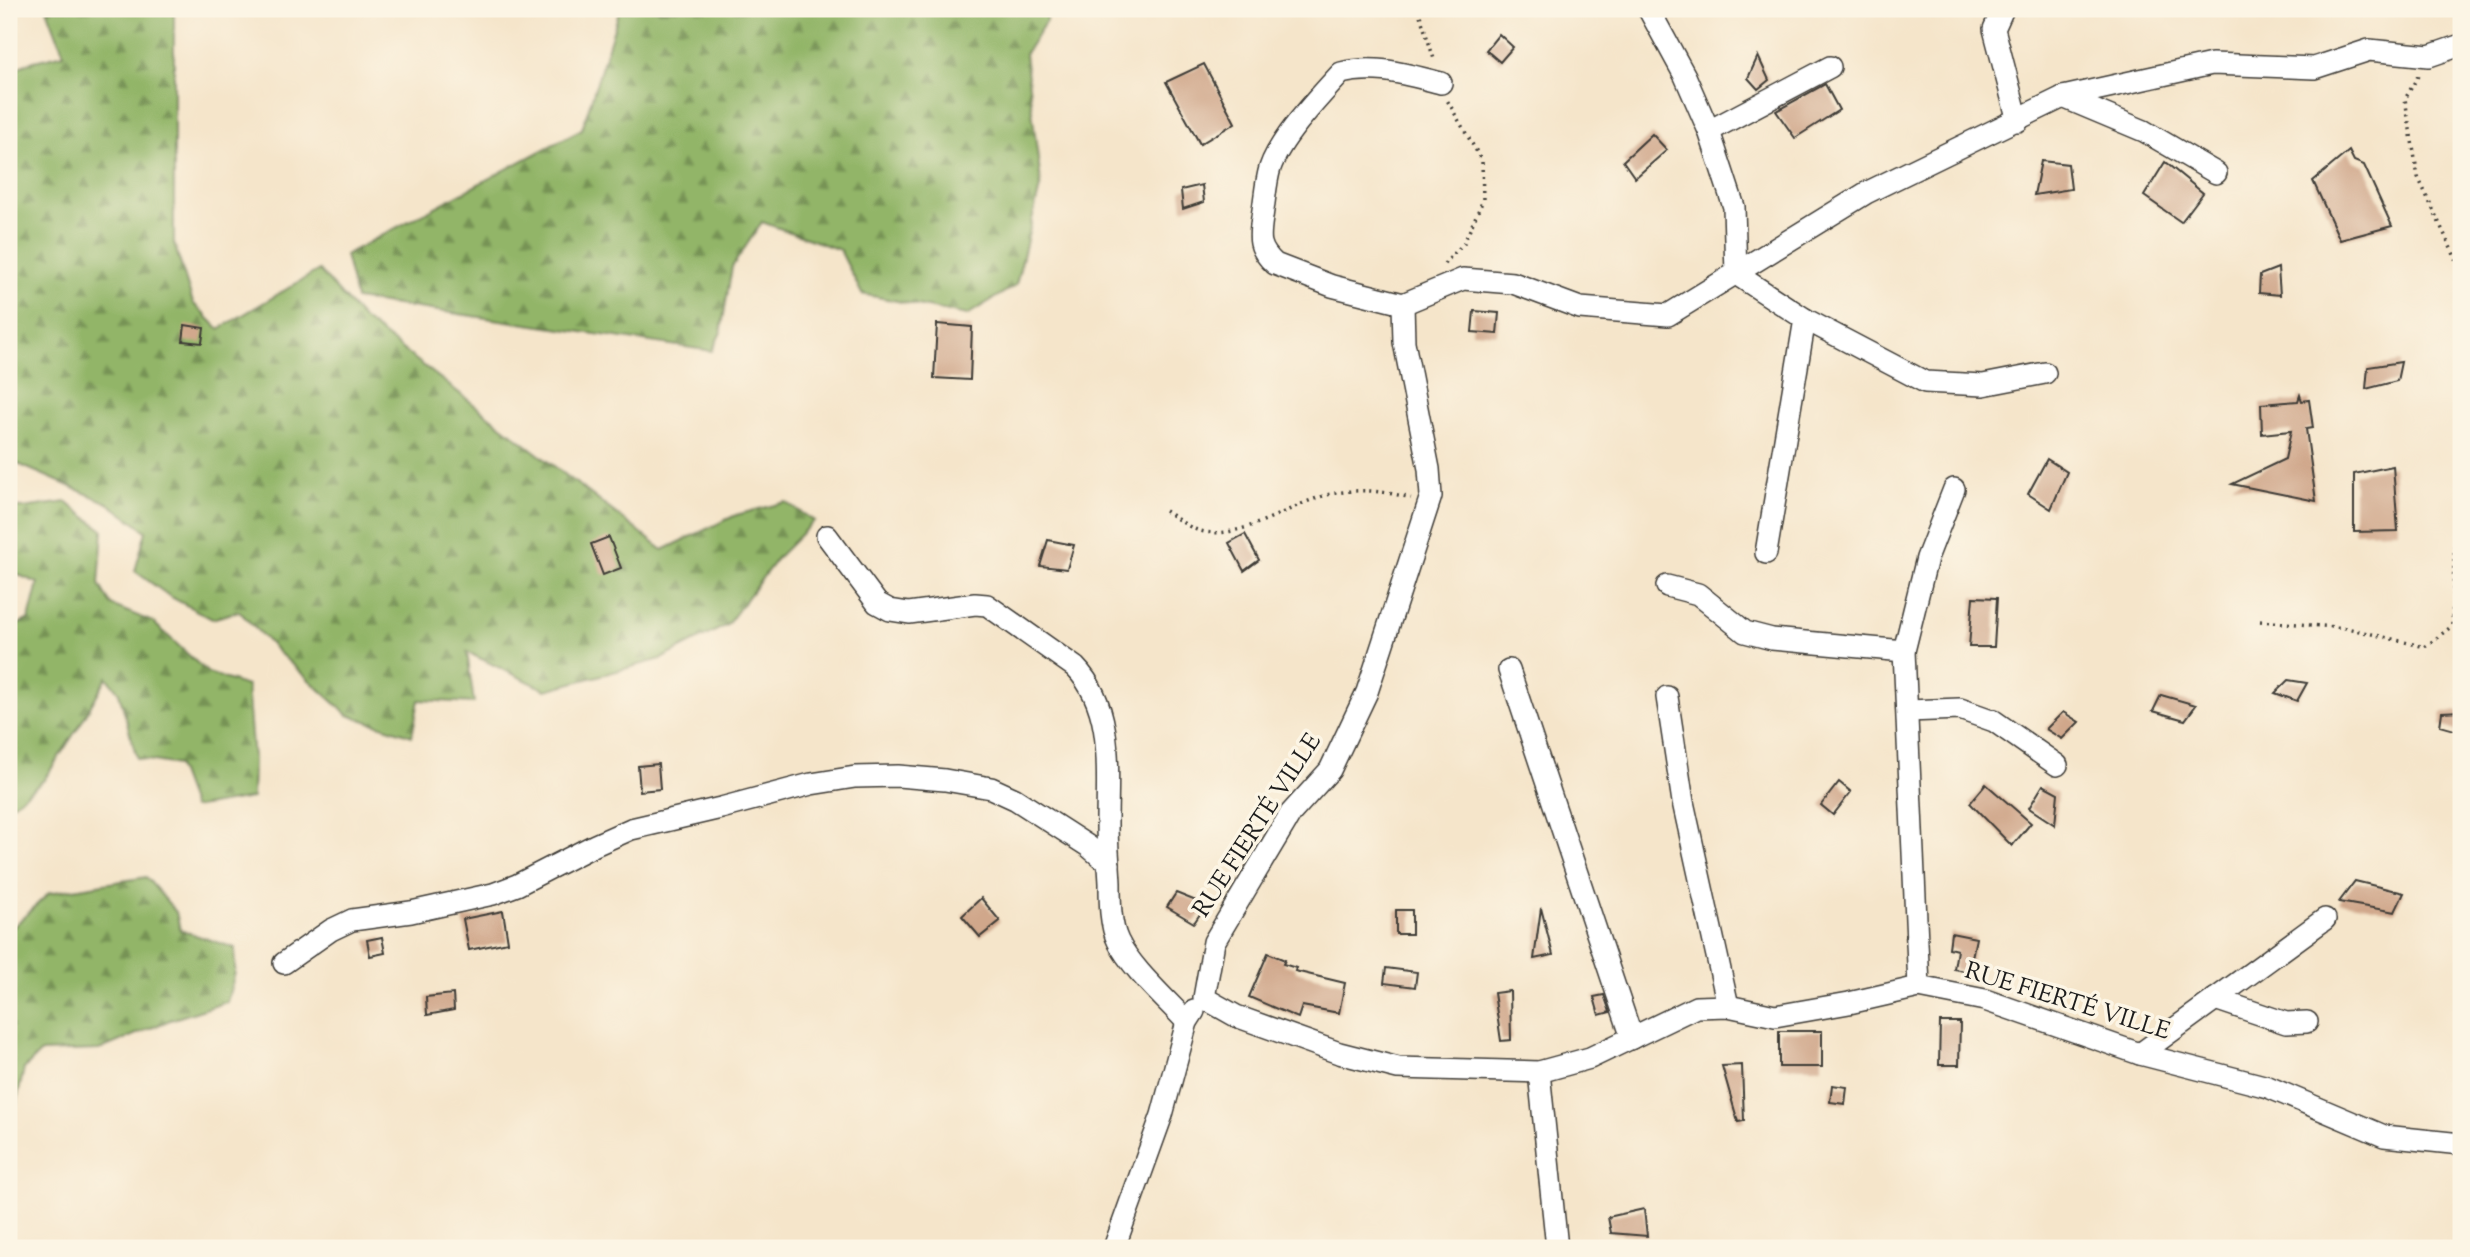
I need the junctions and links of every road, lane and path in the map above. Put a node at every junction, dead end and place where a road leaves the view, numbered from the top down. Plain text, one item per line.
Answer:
1 (1418, 9) edge
2 (2003, 9) edge
3 (1649, 10) edge
4 (2461, 45) edge
5 (2429, 56) junction
6 (1830, 67) dead end
7 (1441, 83) junction
8 (2063, 97) junction
9 (2018, 121) junction
10 (1709, 131) junction
11 (2216, 173) dead end
12 (2461, 270) edge
13 (1436, 274) dead end
14 (1736, 274) junction
15 (1403, 304) junction
16 (1805, 319) junction
17 (2045, 373) dead end
18 (2461, 421) edge
19 (1954, 489) dead end
20 (1431, 496) junction
21 (1165, 511) dead end
22 (2455, 520) junction
23 (2461, 520) edge
24 (827, 536) dead end
25 (1766, 552) dead end
26 (1667, 586) dead end
27 (2260, 621) dead end
28 (1903, 650) junction
29 (1509, 670) dead end
30 (1667, 696) dead end
31 (1908, 711) junction
32 (2057, 765) dead end
33 (1109, 864) junction
34 (2325, 919) dead end
35 (284, 963) dead end
36 (1919, 987) junction
37 (1204, 998) junction
38 (2215, 999) junction
39 (1727, 1006) junction
40 (1187, 1022) junction
41 (2307, 1022) dead end
42 (1632, 1038) junction
43 (2140, 1054) junction
44 (1539, 1072) junction
45 (2461, 1144) edge
46 (1114, 1248) edge
47 (1557, 1248) edge

1 - 7 path
2 - 9 street
3 - 10 street
4 - 5 street
5 - 8 street
5 - 12 path
6 - 10 street
7 - 13 path
7 - 15 street
8 - 9 street
8 - 11 street
9 - 14 street
10 - 14 street
14 - 15 street
14 - 16 street
15 - 20 street
16 - 17 street
16 - 25 street
18 - 22 path
19 - 28 street
20 - 21 path
20 - 37 street, RUE FIERTÉ VILLE
22 - 23 path
22 - 27 path
24 - 33 street
26 - 28 street
28 - 31 street
29 - 42 street
30 - 39 street
31 - 32 street
31 - 36 street
33 - 35 street
33 - 40 street
34 - 38 street
36 - 39 street, RUE FIERTÉ VILLE
36 - 43 street, RUE FIERTÉ VILLE
37 - 40 street
37 - 44 street, RUE FIERTÉ VILLE
38 - 41 street
38 - 43 street
39 - 42 street, RUE FIERTÉ VILLE
40 - 46 street
42 - 44 street, RUE FIERTÉ VILLE
43 - 45 street, RUE FIERTÉ VILLE
44 - 47 street

